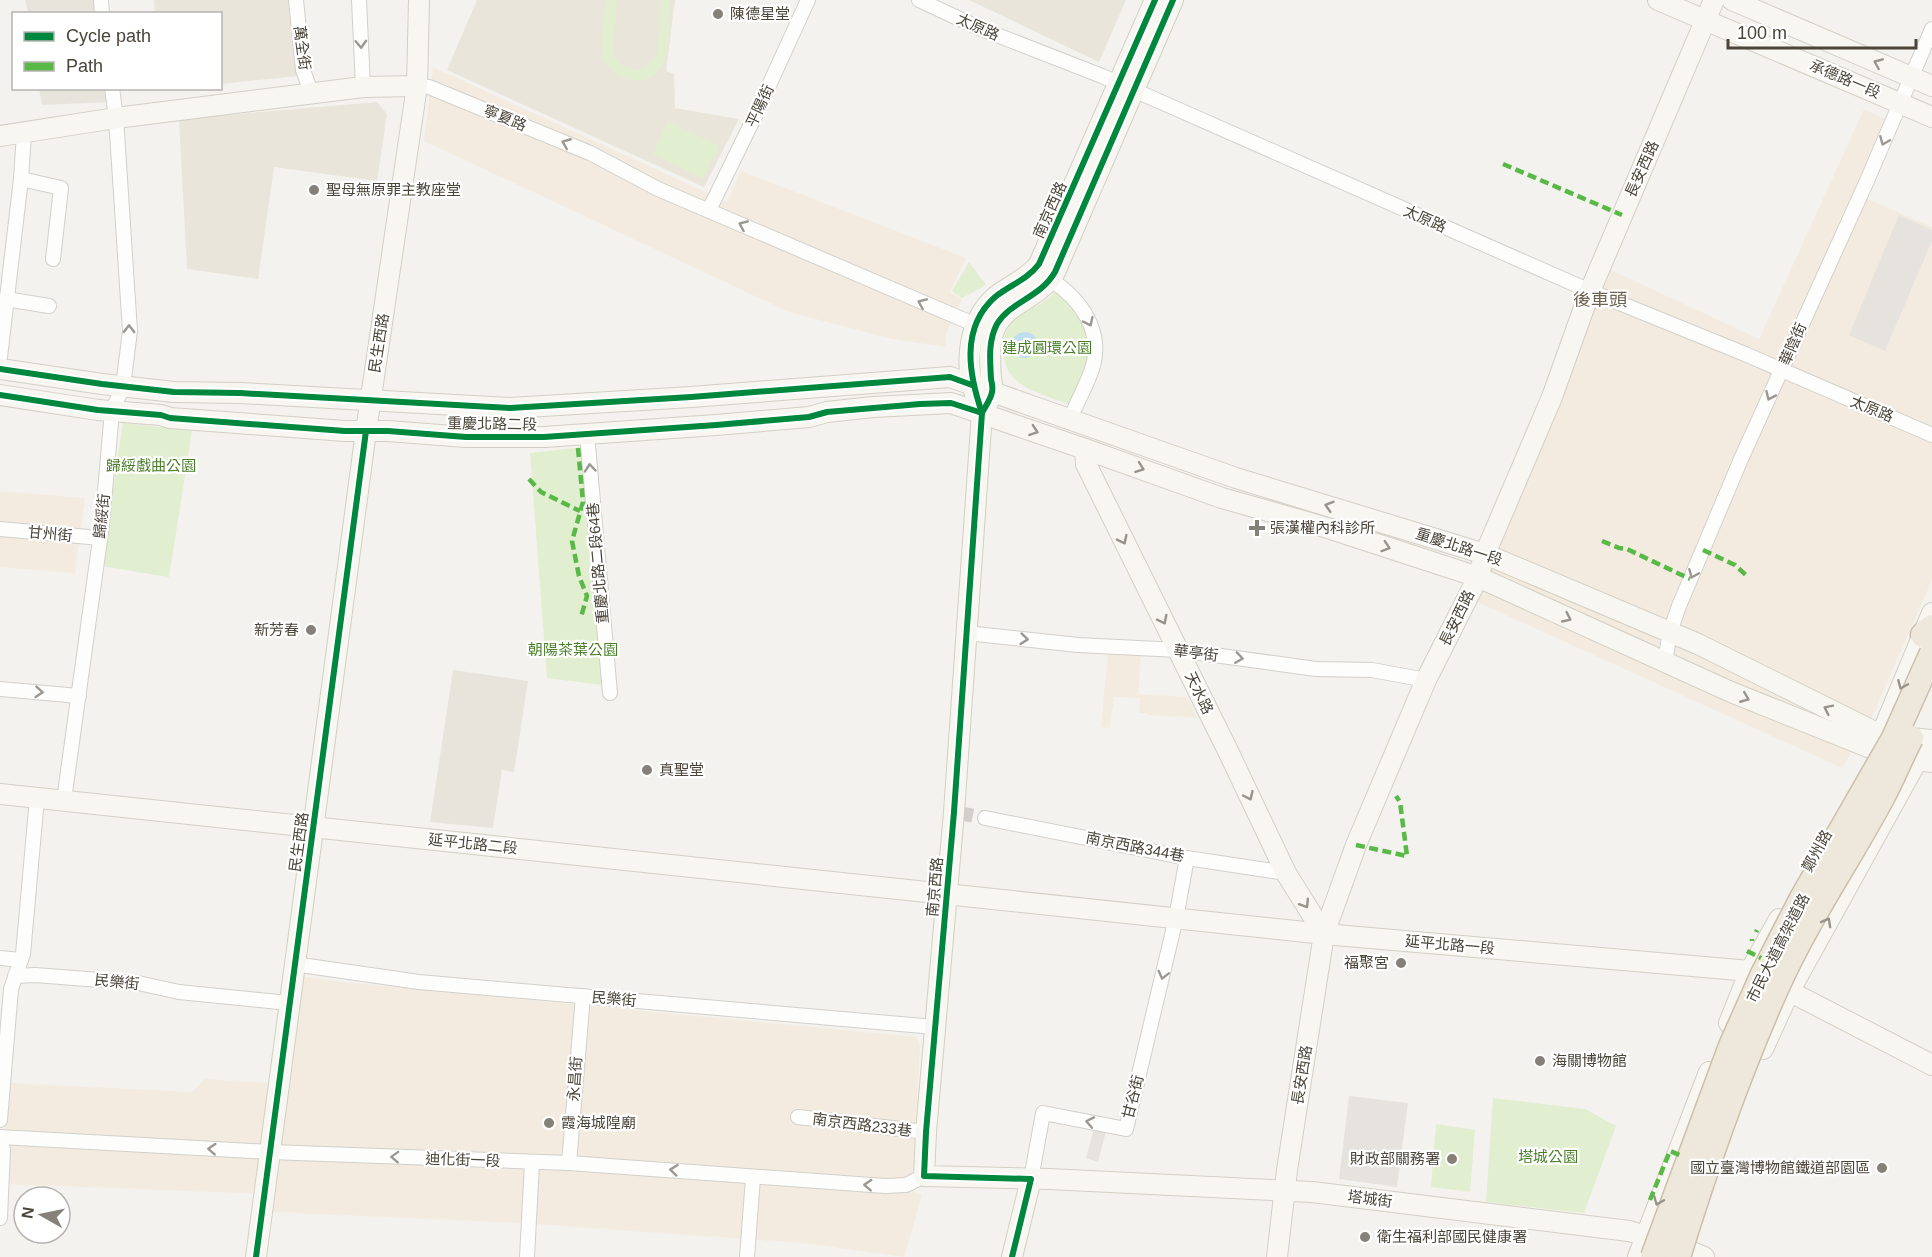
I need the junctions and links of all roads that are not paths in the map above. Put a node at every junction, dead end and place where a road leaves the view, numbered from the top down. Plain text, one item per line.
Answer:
1 (296, 0) edge
2 (358, 0) edge
3 (418, 0) edge
4 (808, 0) edge
5 (919, 0) edge
6 (1155, 0) edge
7 (1173, 0) edge
8 (1658, 0) edge
9 (1714, 0) edge
10 (1732, 0) edge
11 (1706, 20) junction
12 (1932, 29) edge
13 (1911, 77) junction
14 (417, 86) junction
15 (1932, 86) edge
16 (363, 87) junction
17 (1125, 87) junction
18 (112, 90) edge
19 (312, 95) junction
20 (1901, 103) junction
21 (1932, 117) edge
22 (116, 118) junction
23 (24, 133) junction
24 (0, 136) edge
25 (21, 179) junction
26 (709, 210) junction
27 (53, 259) dead end
28 (1051, 280) junction
29 (1590, 291) junction
30 (6, 299) junction
31 (50, 306) dead end
32 (976, 325) junction
33 (0, 357) edge
34 (0, 369) edge
35 (1782, 370) junction
36 (972, 385) junction
37 (123, 387) junction
38 (992, 392) junction
39 (0, 395) edge
40 (371, 401) junction
41 (112, 411) junction
42 (982, 413) junction
43 (1070, 420) junction
44 (366, 431) junction
45 (587, 434) junction
46 (1932, 435) edge
47 (1085, 448) junction
48 (0, 529) edge
49 (100, 538) junction
50 (1485, 554) junction
51 (1478, 577) junction
52 (1932, 613) edge
53 (1670, 632) junction
54 (966, 633) junction
55 (1929, 638) edge
56 (1178, 650) junction
57 (1665, 662) junction
58 (1932, 669) edge
59 (1426, 680) junction
60 (0, 688) edge
61 (610, 693) dead end
62 (1932, 693) edge
63 (79, 696) junction
64 (1931, 737) edge
65 (1887, 745) junction
66 (1925, 762) edge
67 (0, 794) edge
68 (36, 798) junction
69 (64, 801) junction
70 (985, 818) tunnel mouth
71 (314, 826) junction
72 (1187, 858) junction
73 (1286, 873) junction
74 (947, 893) junction
75 (1176, 918) junction
76 (1324, 934) junction
77 (0, 958) edge
78 (21, 960) junction
79 (294, 964) junction
80 (1750, 971) junction
81 (15, 976) junction
82 (1789, 992) junction
83 (583, 996) junction
84 (289, 1004) junction
85 (935, 1027) junction
86 (3, 1043) edge
87 (1932, 1065) edge
88 (798, 1117) dead end
89 (0, 1120) edge
90 (926, 1132) junction
91 (0, 1138) edge
92 (270, 1152) junction
93 (532, 1163) junction
94 (569, 1163) junction
95 (924, 1176) junction
96 (753, 1178) junction
97 (1031, 1179) junction
98 (1284, 1191) junction
99 (0, 1218) edge
100 (1649, 1246) edge
101 (1689, 1255) edge
102 (256, 1257) edge
103 (527, 1257) edge
104 (747, 1257) edge
105 (1012, 1257) edge
106 (1277, 1257) edge
107 (1638, 1257) edge

1 - 19 street, 萬全街
2 -> 16 street
3 - 14 street, 民生西路
4 - 26 street, 平陽街
5 - 17 street, 太原路
6 - 17 street, 南京西路
7 - 17 street, 南京西路
8 - 11 street, 承德路一段
9 - 11 street, 長安西路
13 -> 10 street, 承德路一段
11 - 20 street, 承德路一段
11 - 29 street, 長安西路
12 - 13 street, 華陰街
13 - 15 street, 承德路一段
13 - 20 street, 華陰街
14 - 16 street, 寧夏路
26 -> 14 street, 寧夏路
14 - 40 street, 民生西路
16 - 19 street, 寧夏路
17 - 28 street, 南京西路
17 - 29 street, 太原路
17 - 32 street, 南京西路
18 - 22 street, 歸綏街
19 - 22 street, 寧夏路
20 - 21 street, 承德路一段
20 -> 35 street, 華陰街
22 - 23 street, 寧夏路
37 -> 22 street, 歸綏街
23 - 24 street, 寧夏路
23 - 25 street
25 - 27 street
25 - 30 street
32 -> 26 street, 寧夏路
28 - 38 street, 南京西路
28 -> 43 street
29 - 35 street, 太原路
29 - 50 street, 長安西路
30 - 31 street
30 - 33 street
32 - 36 street, 南京西路
34 - 37 street, 重慶北路二段
35 - 46 street, 太原路
35 -> 53 street, 華陰街
36 - 38 street, 重慶北路一段
36 - 40 street, 重慶北路二段
36 - 42 street, 南京西路
37 - 40 street, 重慶北路二段
37 - 41 street, 歸綏街
38 - 42 street, 南京西路
38 - 43 street, 重慶北路一段
39 - 41 street, 重慶北路二段
40 - 44 street, 民生西路
41 - 44 street, 重慶北路二段
41 - 49 street, 歸綏街
42 - 45 street, 重慶北路二段
42 -> 47 street, 重慶北路一段
42 - 54 street, 南京西路
50 -> 43 street, 重慶北路一段
44 - 45 street, 重慶北路二段
44 - 71 street, 民生西路
61 -> 45 street, 重慶北路二段64巷
47 -> 51 street, 重慶北路一段
47 -> 56 street, 天水路
48 - 49 street, 甘州街
49 - 63 street, 歸綏街
50 - 51 street, 長安西路
50 - 53 street, 重慶北路一段
51 -> 57 street, 重慶北路一段
51 - 59 street, 長安西路
52 - 55 street, 鄭州路
53 - 57 street, 華陰街
65 -> 53 street, 重慶北路一段
54 -> 56 street, 華亭街
54 - 74 street, 南京西路
55 -> 65 street, 鄭州路
55 - 100 highway, 市民大道高架道路, bridge
56 -> 59 street, 華亭街
56 -> 73 street, 天水路
57 -> 65 street, 重慶北路一段
58 - 65 highway
59 - 76 street, 長安西路
60 -> 63 street
62 - 101 highway, 市民大道高架道路, bridge
63 - 69 street, 歸綏街
64 - 65 street, 重慶北路一段
64 - 66 street
65 - 66 street, 重慶北路一段
65 - 80 street, 鄭州路
82 -> 66 street
67 - 68 street, 延平北路二段
68 - 69 street, 延平北路二段
68 - 78 street
69 - 71 street, 延平北路二段
70 - 72 street, 南京西路344巷
71 - 74 street, 延平北路二段
71 - 79 street, 民生西路
72 - 73 street, 南京西路344巷
72 - 75 street
73 -> 76 street, 天水路
74 - 75 street, 延平北路一段
74 - 85 street, 南京西路
75 - 76 street, 延平北路一段
75 -> 97 street, 甘谷街
76 - 80 street, 延平北路一段
76 - 98 street, 長安西路
77 - 78 street
78 - 81 street
79 - 83 street, 民樂街
79 - 84 street, 民生西路
80 - 82 street, 延平北路一段
80 -> 100 street, 鄭州路
81 - 84 street, 民樂街
81 - 86 street
82 - 87 street, 延平北路一段
82 - 101 street
83 - 85 street, 民樂街
83 - 94 street, 永昌街
84 - 92 street, 民生西路
85 - 90 street, 南京西路
86 - 89 street
88 - 90 street, 南京西路233巷
90 - 95 street, 南京西路
92 -> 91 street, 迪化街一段
91 - 99 street
93 -> 92 street, 迪化街一段
92 - 102 street, 民生西路
93 - 94 street, 迪化街一段
93 - 103 street
96 -> 94 street, 迪化街一段
95 -> 96 street, 迪化街一段
95 - 97 street
96 - 104 street
97 - 98 street, 塔城街
97 - 105 street
98 - 100 street, 塔城街
98 - 106 street, 長安西路
100 - 101 street, 塔城街
100 - 107 street, 鄭州路

